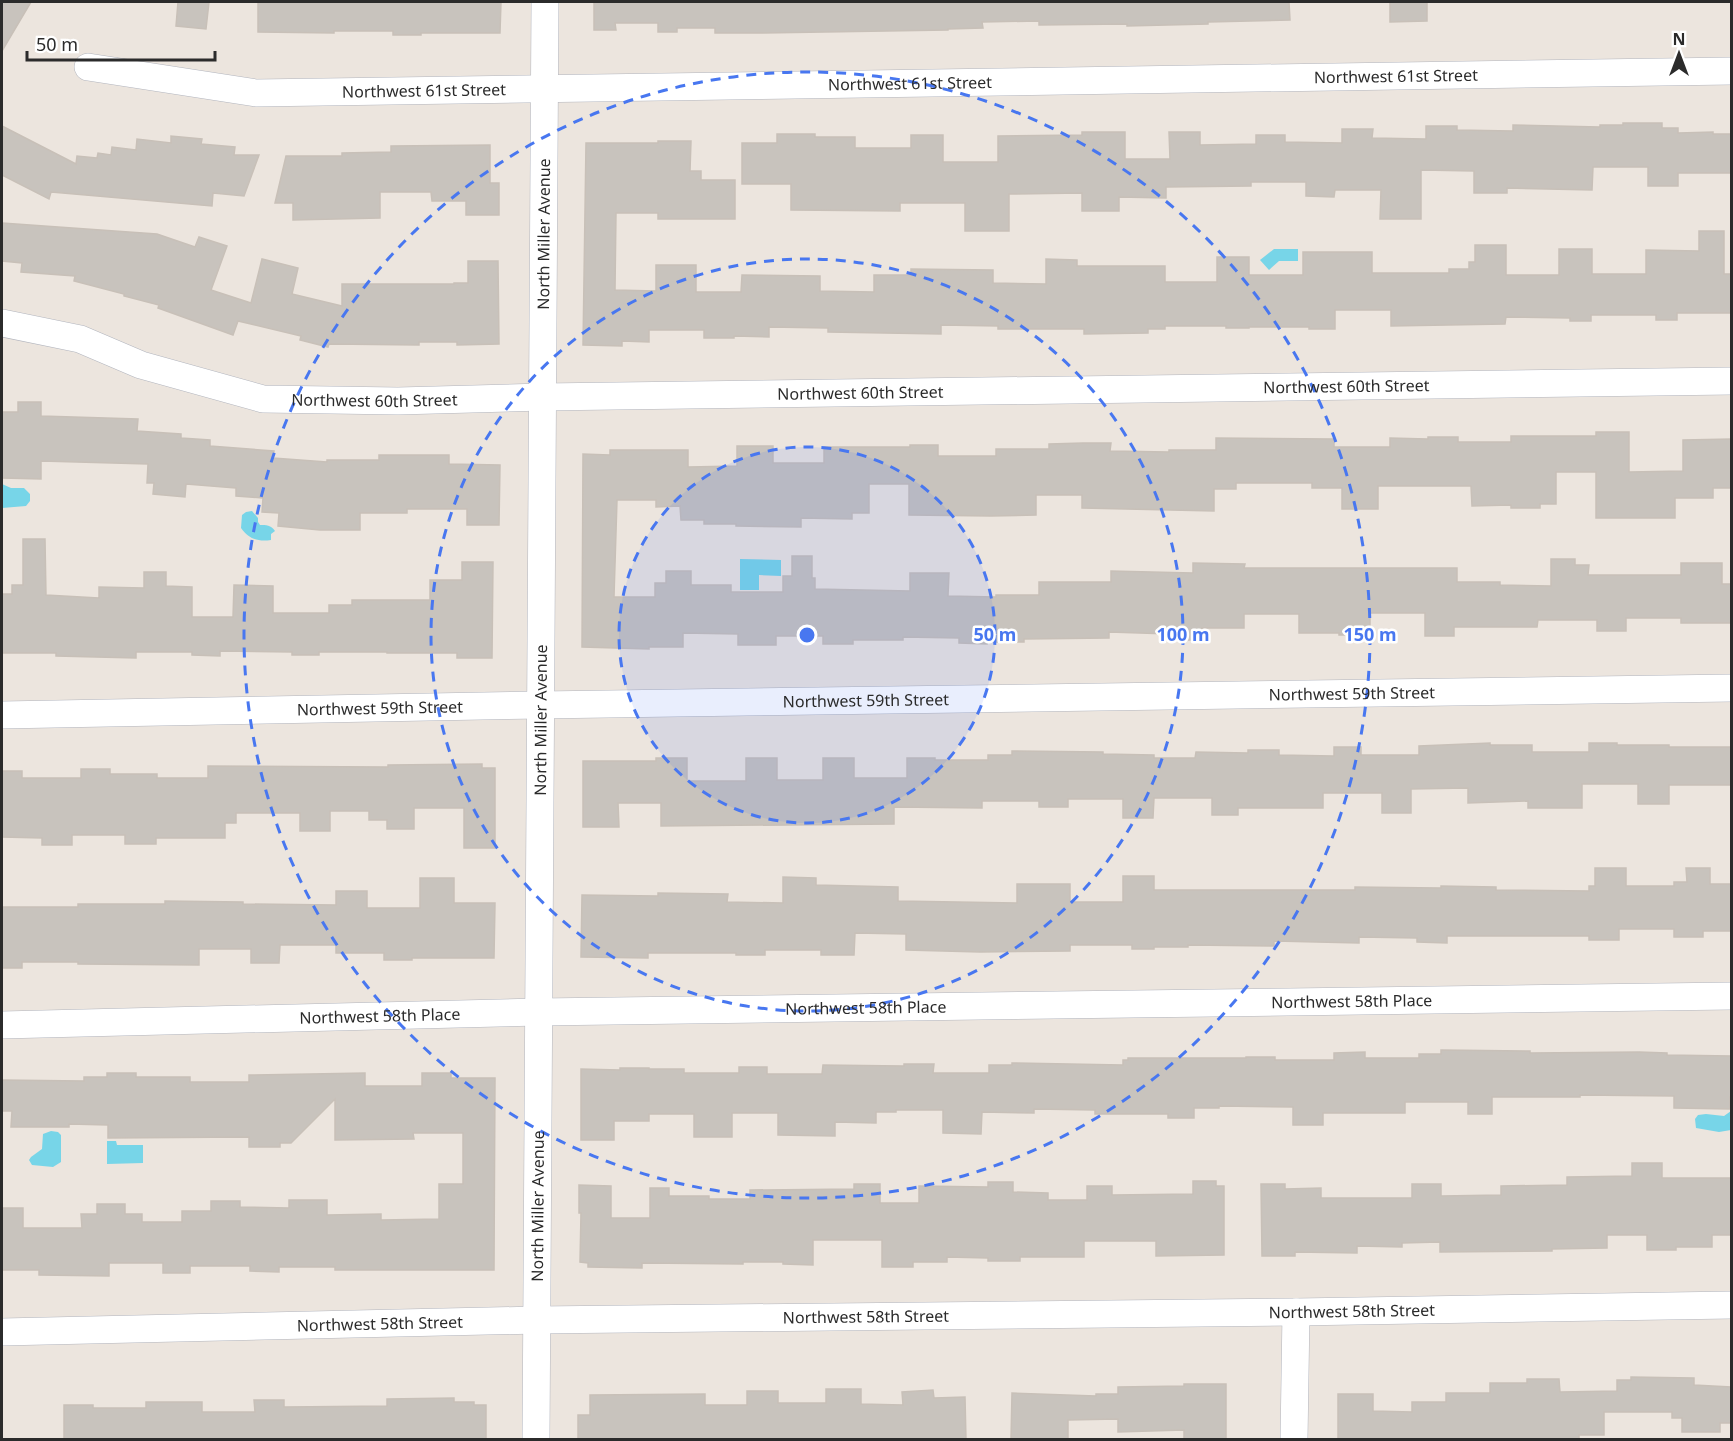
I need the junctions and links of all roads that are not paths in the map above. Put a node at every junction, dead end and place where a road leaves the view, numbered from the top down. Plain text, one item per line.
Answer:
1 (545, 2) edge
2 (88, 67) dead end
3 (1731, 71) edge
4 (544, 88) junction
5 (2, 324) edge
6 (1731, 381) edge
7 (543, 397) junction
8 (1731, 688) edge
9 (540, 705) junction
10 (2, 715) edge
11 (1731, 996) edge
12 (538, 1012) junction
13 (2, 1025) edge
14 (1731, 1305) edge
15 (1296, 1312) junction
16 (537, 1320) junction
17 (2, 1332) edge
18 (536, 1440) edge
19 (1294, 1440) edge

1 - 4 street, North Miller Avenue
2 - 4 street, Northwest 61st Street
3 - 4 street, Northwest 61st Street
4 - 7 street, North Miller Avenue
5 - 7 street, Northwest 60th Street
6 - 7 street, Northwest 60th Street
7 - 9 street, North Miller Avenue
8 - 9 street, Northwest 59th Street
9 - 10 street, Northwest 59th Street
9 - 12 street, North Miller Avenue
11 - 12 street, Northwest 58th Place
12 - 13 street, Northwest 58th Place
12 - 16 street, North Miller Avenue
14 - 15 street, Northwest 58th Street
15 - 16 street, Northwest 58th Street
15 - 19 street
16 - 17 street, Northwest 58th Street
16 - 18 street, North Miller Avenue

